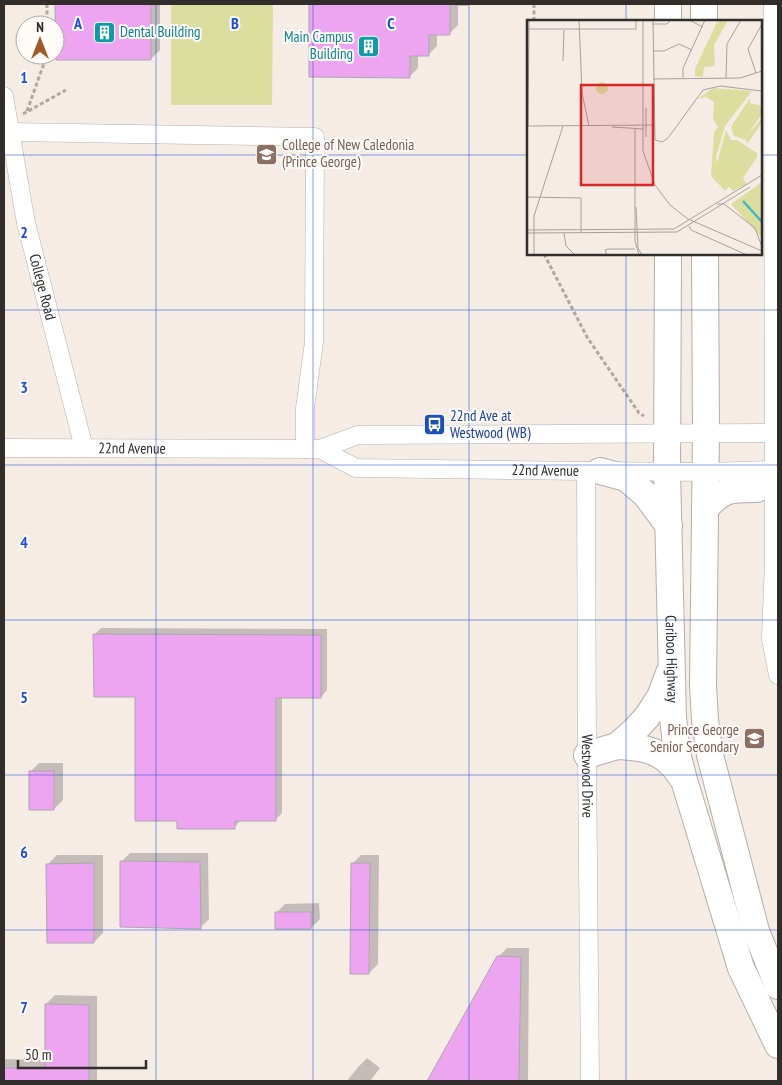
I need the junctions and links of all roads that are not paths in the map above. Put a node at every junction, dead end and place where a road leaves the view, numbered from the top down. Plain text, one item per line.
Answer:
1 (668, 4) edge
2 (704, 4) edge
3 (773, 4) edge
4 (668, 20) edge
5 (704, 20) edge
6 (4, 96) edge
7 (9, 128) junction
8 (668, 255) edge
9 (705, 255) edge
10 (667, 433) junction
11 (706, 433) junction
12 (774, 433) junction
13 (4, 448) edge
14 (84, 448) junction
15 (313, 449) junction
16 (774, 470) junction
17 (593, 471) junction
18 (667, 471) junction
19 (706, 472) junction
20 (705, 509) junction
21 (669, 526) junction
22 (776, 562) edge
23 (671, 666) junction
24 (778, 675) edge
25 (616, 746) junction
26 (587, 755) junction
27 (684, 780) junction
28 (778, 986) edge
29 (778, 1045) edge
30 (590, 1081) edge

1 - 4 highway
2 - 5 highway
3 - 12 street
6 - 7 street, College Road
7 - 14 street, College Road
7 - 15 street
8 - 10 highway, Cariboo Highway
9 - 11 highway, Cariboo Highway
10 - 11 street, 22nd Avenue
10 - 15 street, 22nd Avenue
10 - 18 highway, Cariboo Highway
11 - 12 street, 22nd Avenue
11 - 19 highway, Cariboo Highway
12 - 16 street
13 - 14 street, 22nd Avenue
14 - 15 street, 22nd Avenue
15 - 17 street, 22nd Avenue
16 - 19 street, 22nd Avenue
16 - 20 highway
16 - 22 street
17 - 18 street, 22nd Avenue
17 - 21 highway
17 - 26 street, Westwood Drive
18 - 19 street, 22nd Avenue
18 - 21 highway, Cariboo Highway
19 - 20 highway, Cariboo Highway
20 - 28 highway, Cariboo Highway
21 - 23 highway, Cariboo Highway
22 - 24 street
23 - 25 highway
23 - 27 highway, Cariboo Highway
25 - 26 highway
25 - 27 highway
26 - 30 street, Westwood Drive
27 - 29 highway, Cariboo Highway

